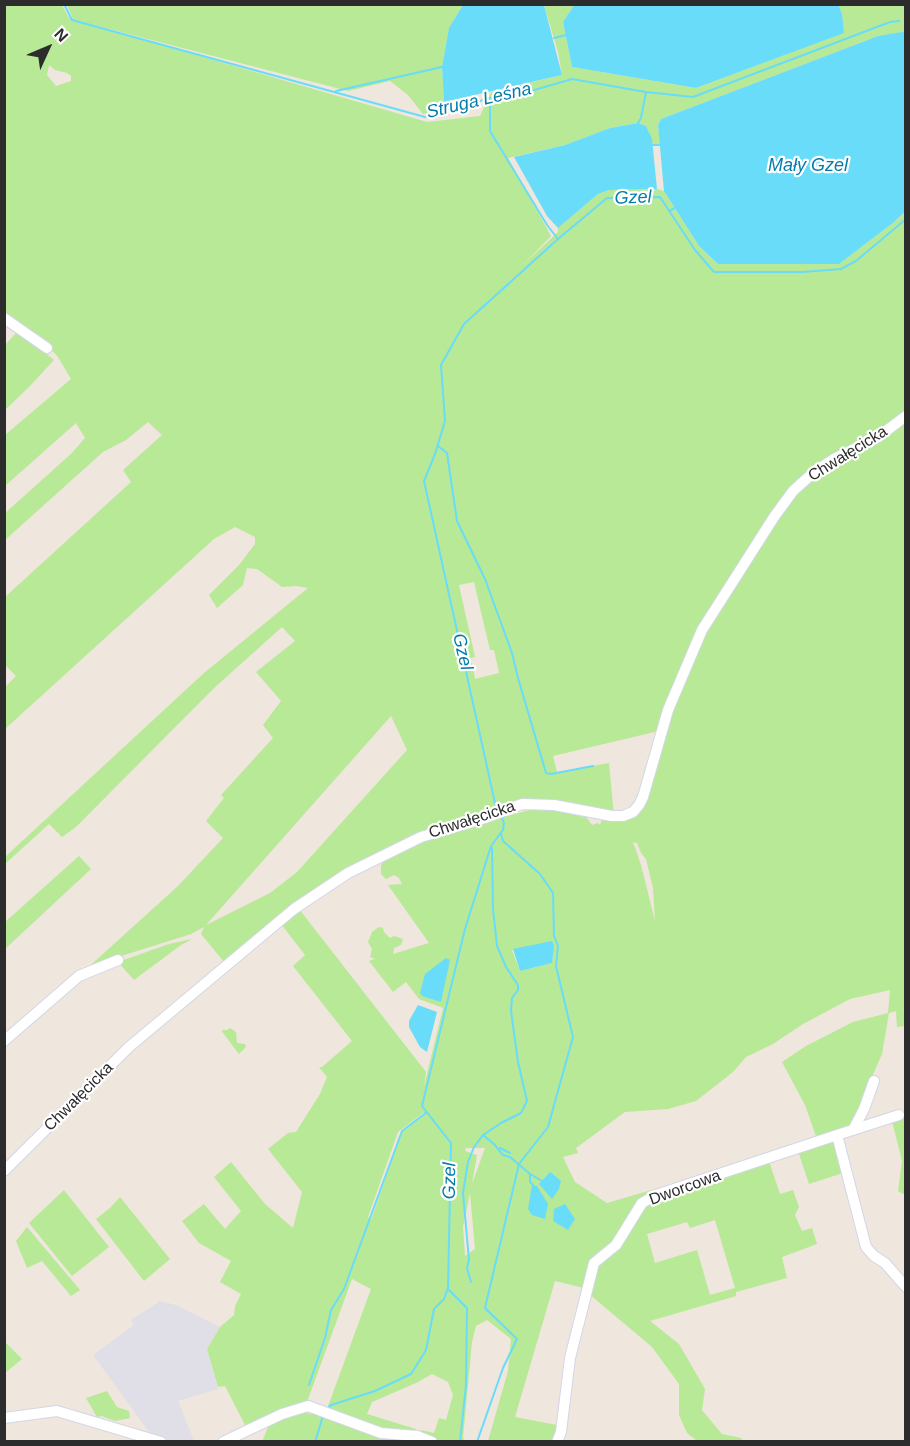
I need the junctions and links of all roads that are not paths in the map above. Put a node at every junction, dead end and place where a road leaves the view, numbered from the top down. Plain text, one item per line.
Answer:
1 (4, 318) edge
2 (47, 348) dead end
3 (906, 416) edge
4 (118, 960) dead end
5 (4, 1041) edge
6 (874, 1081) dead end
7 (899, 1115) dead end
8 (853, 1130) junction
9 (837, 1136) junction
10 (4, 1171) edge
11 (906, 1287) edge
12 (4, 1418) edge
13 (161, 1442) edge
14 (223, 1442) edge
15 (432, 1442) edge
16 (557, 1442) edge

1 - 2 street
3 - 10 street, Chwałęcicka
4 - 5 street
6 - 8 street
7 - 8 street, Dworcowa
8 - 9 street, Dworcowa
9 - 11 street
9 - 16 street, Dworcowa
12 - 13 street
14 - 15 street

